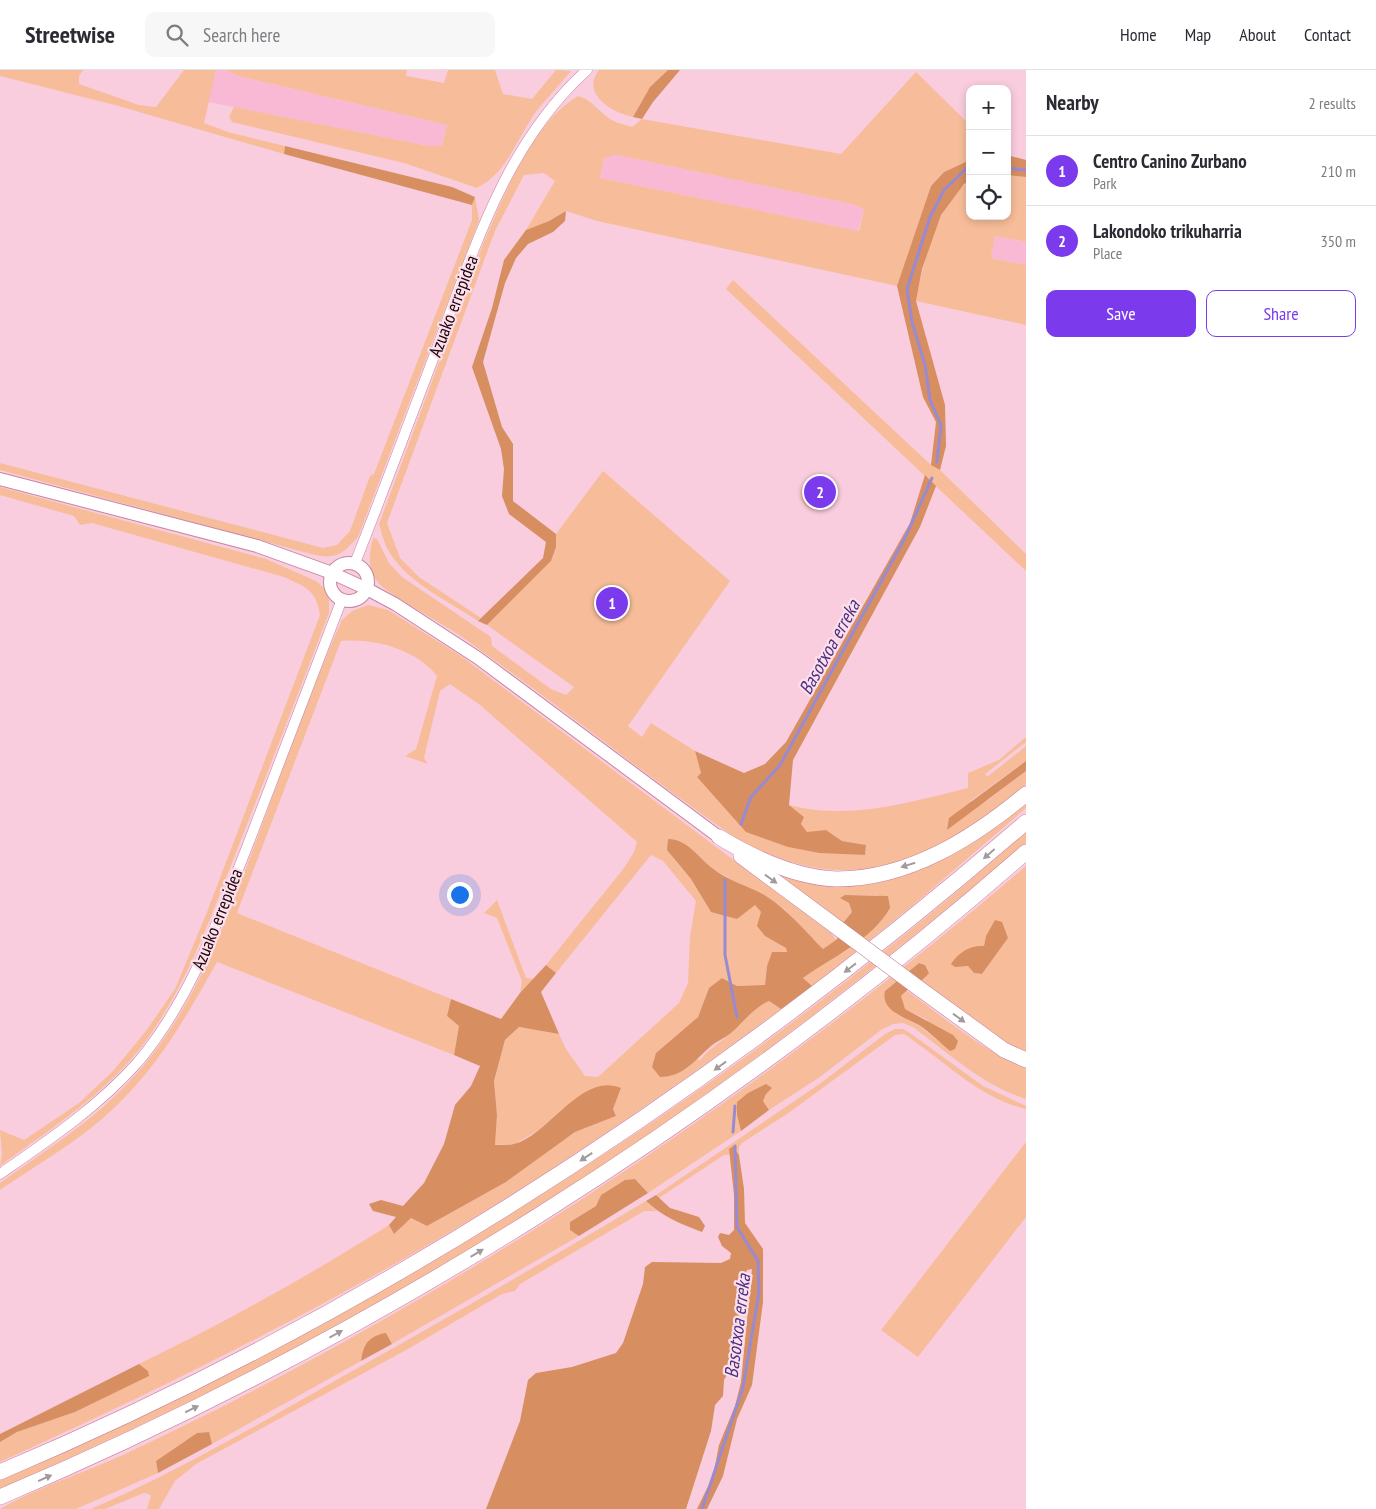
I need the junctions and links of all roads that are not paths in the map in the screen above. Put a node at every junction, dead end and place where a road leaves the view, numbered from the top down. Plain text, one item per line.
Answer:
1 (587, 70) edge
2 (0, 479) edge
3 (355, 563) junction
4 (332, 573) junction
5 (367, 590) junction
6 (342, 600) junction
7 (1026, 794) edge
8 (1026, 822) edge
9 (719, 837) junction
10 (1026, 852) edge
11 (1026, 1060) edge
12 (0, 1174) edge
13 (0, 1472) edge
14 (0, 1497) edge

1 - 3 street, Azuako errepidea
2 - 4 main road
3 - 4 main road
3 - 5 main road
4 - 5 main road
4 - 6 main road
5 - 6 main road
5 - 9 main road
6 - 12 street, Azuako errepidea
7 -> 9 highway
8 -> 13 highway
9 -> 11 highway, bridge
14 -> 10 highway

